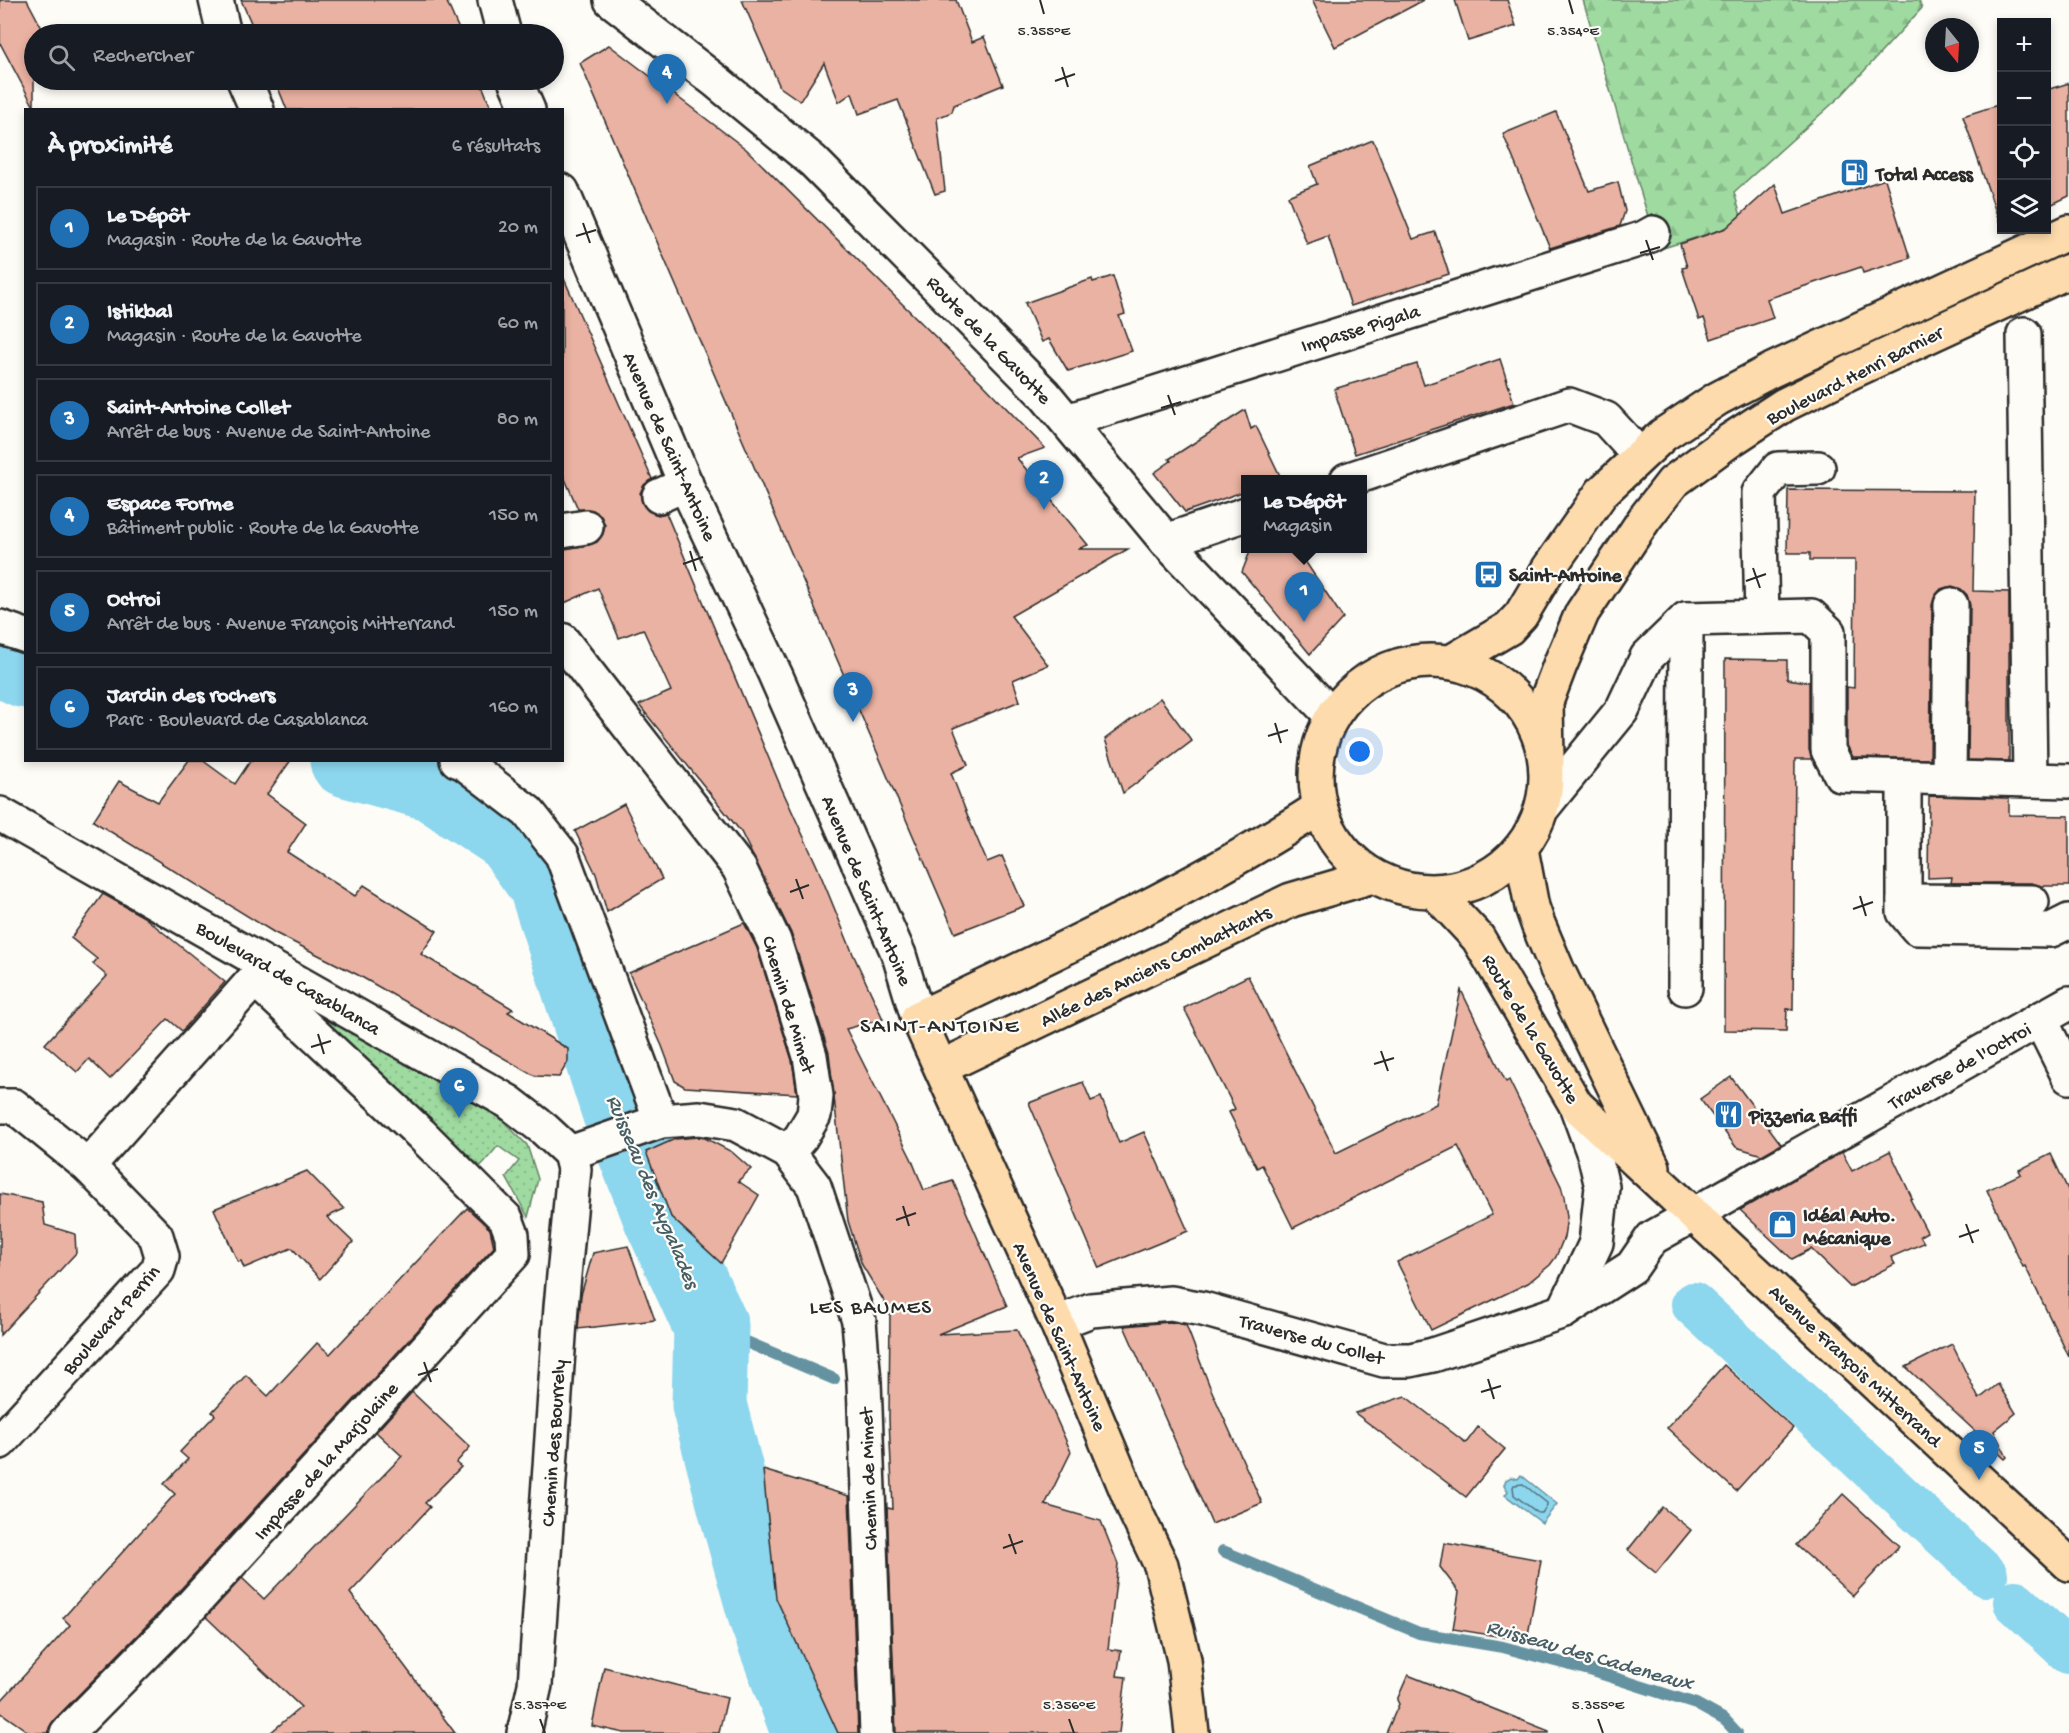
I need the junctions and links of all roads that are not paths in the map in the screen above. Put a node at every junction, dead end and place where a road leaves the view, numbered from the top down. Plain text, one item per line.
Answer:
1 (216, 0) edge
2 (495, 0) edge
3 (611, 0) edge
4 (222, 24) edge
5 (501, 24) edge
6 (248, 90) edge
7 (519, 90) edge
8 (256, 108) edge
9 (527, 108) edge
10 (564, 201) edge
11 (2069, 232) edge
12 (1653, 233) dead end
13 (571, 237) edge
14 (2069, 271) edge
15 (2024, 334) dead end
16 (1067, 421) junction
17 (1639, 455) junction
18 (1818, 468) dead end
19 (1362, 475) edge
20 (1241, 515) edge
21 (1166, 540) junction
22 (1951, 605) dead end
23 (1762, 617) junction
24 (1686, 619) junction
25 (0, 627) edge
26 (24, 635) edge
27 (564, 643) edge
28 (1451, 662) junction
29 (1332, 716) junction
30 (1547, 761) junction
31 (464, 762) edge
32 (1904, 778) junction
33 (1949, 778) junction
34 (2030, 780) junction
35 (2069, 781) edge
36 (1543, 807) junction
37 (1319, 808) junction
38 (0, 814) edge
39 (1521, 849) junction
40 (1373, 876) junction
41 (1435, 892) junction
42 (1904, 901) junction
43 (2032, 902) dead end
44 (2069, 921) edge
45 (261, 971) junction
46 (1685, 988) dead end
47 (2069, 1003) edge
48 (918, 1017) junction
49 (2040, 1019) junction
50 (942, 1067) junction
51 (2069, 1077) edge
52 (1576, 1105) junction
53 (0, 1106) edge
54 (650, 1124) junction
55 (580, 1149) junction
56 (788, 1152) junction
57 (88, 1166) junction
58 (1662, 1185) junction
59 (1693, 1215) junction
60 (1749, 1264) joint
61 (1564, 1311) junction
62 (1057, 1323) junction
63 (0, 1442) edge
64 (2069, 1564) edge
65 (67, 1733) edge
66 (524, 1733) edge
67 (877, 1733) edge
68 (1192, 1733) edge

1 - 4 street
2 - 5 street
3 - 16 street, Route de la Gavotte
6 - 8 street
7 - 9 street
10 - 13 street, Avenue de Saint-Antoine
11 - 17 main road, Boulevard Henri Barnier
12 - 16 street, Impasse Pigala
13 - 48 street, Avenue de Saint-Antoine
14 - 30 main road, Boulevard Henri Barnier
15 - 34 street
16 - 21 street, Route de la Gavotte
17 - 19 street
17 - 28 main road, Boulevard Henri Barnier
18 - 23 street
20 - 21 street
21 - 29 street, Route de la Gavotte
22 - 33 street
23 - 24 street
23 - 32 street
24 - 36 street
24 - 46 street
25 - 26 street
27 - 56 street, Chemin de Mimet
28 - 29 main road, Boulevard Henri Barnier
28 - 30 main road
29 - 37 main road, Boulevard Henri Barnier
30 - 36 main road, Boulevard Henri Barnier
31 - 54 street
32 - 33 street
32 - 42 street
33 - 34 street
34 - 35 street
36 - 39 main road, Boulevard Henri Barnier
37 - 40 main road, Boulevard Henri Barnier
37 - 48 main road
38 - 45 street, Boulevard de Casablanca
39 - 41 main road, Boulevard Henri Barnier
39 - 58 main road, Route de la Gavotte
40 - 41 main road, Boulevard Henri Barnier
40 - 50 main road, Allée des Anciens Combattants
41 - 52 main road, Route de la Gavotte
42 - 43 street
42 - 44 street
45 - 55 street, Boulevard de Casablanca
45 - 57 street
45 - 65 street, Impasse de la Marjolaine
47 - 49 street, Traverse de l'Octroi
48 - 50 main road, Avenue de Saint-Antoine
49 - 51 street
49 - 59 street, Traverse de l'Octroi
50 - 62 main road, Avenue de Saint-Antoine
52 - 58 main road, Route de la Gavotte
52 - 61 street
53 - 57 street, Boulevard Perrin
54 - 55 street
54 - 56 street
55 - 66 street, Chemin des Bourrely
56 - 67 street, Chemin de Mimet
57 - 63 street, Boulevard Perrin
58 - 59 main road, Route de la Gavotte
59 - 60 main road, Route de la Gavotte
59 - 61 street, Traverse du Collet
60 - 64 main road, Avenue François Mitterrand
61 - 62 street, Traverse du Collet
62 - 68 main road, Avenue de Saint-Antoine

